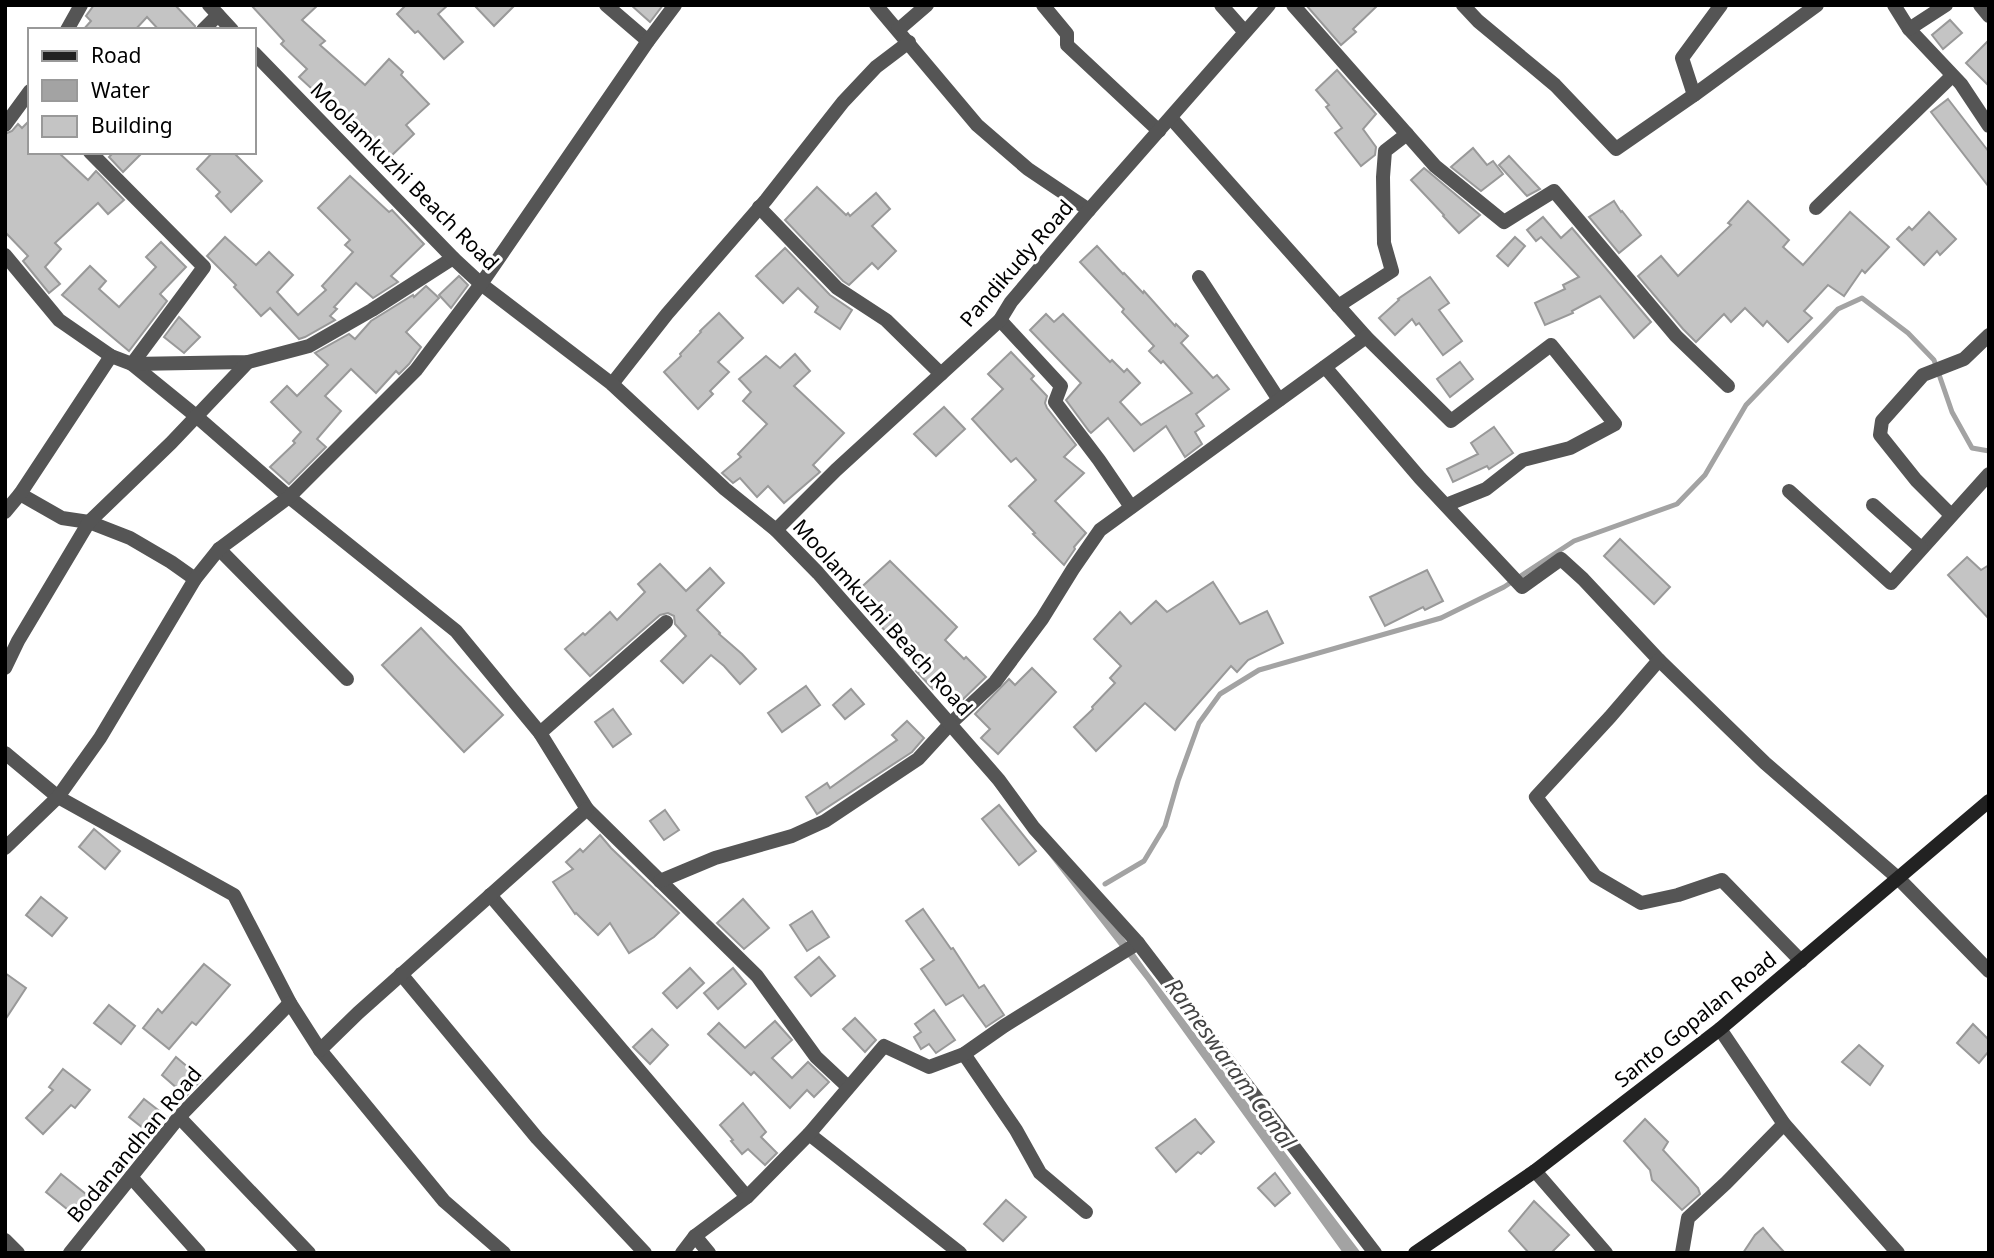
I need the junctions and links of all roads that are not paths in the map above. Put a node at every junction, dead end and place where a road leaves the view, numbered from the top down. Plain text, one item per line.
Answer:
1 (81, 5) edge
2 (606, 5) edge
3 (675, 5) edge
4 (876, 5) edge
5 (927, 5) edge
6 (1043, 5) edge
7 (1221, 5) edge
8 (1269, 5) edge
9 (1293, 5) edge
10 (1463, 5) edge
11 (1721, 5) edge
12 (1817, 5) edge
13 (1894, 5) edge
14 (1946, 5) edge
15 (1980, 5) edge
16 (213, 10) edge
17 (1989, 16) edge
18 (68, 28) edge
19 (204, 28) edge
20 (230, 28) edge
21 (1909, 29) junction
22 (898, 30) junction
23 (1244, 31) junction
24 (648, 41) junction
25 (908, 42) junction
26 (256, 54) edge
27 (1952, 76) junction
28 (28, 93) edge
29 (1694, 95) junction
30 (1171, 118) junction
31 (5, 125) edge
32 (1989, 126) edge
33 (1159, 131) junction
34 (1407, 134) junction
35 (92, 154) edge
36 (759, 207) junction
37 (1815, 208) dead end
38 (1089, 210) junction
39 (5, 255) edge
40 (453, 258) junction
41 (1199, 277) dead end
42 (481, 284) junction
43 (1338, 306) junction
44 (1000, 320) junction
45 (1989, 335) edge
46 (1366, 337) junction
47 (111, 356) junction
48 (248, 362) junction
49 (132, 364) junction
50 (1325, 367) junction
51 (942, 374) junction
52 (612, 384) junction
53 (1728, 386) dead end
54 (1279, 400) junction
55 (197, 416) junction
56 (1989, 474) edge
57 (1789, 491) dead end
58 (20, 494) junction
59 (289, 497) junction
60 (1446, 505) junction
61 (1873, 505) dead end
62 (1131, 507) junction
63 (5, 512) edge
64 (1951, 515) junction
65 (89, 522) junction
66 (776, 530) junction
67 (1921, 548) junction
68 (219, 549) junction
69 (195, 579) junction
70 (666, 622) dead end
71 (1659, 660) junction
72 (5, 668) edge
73 (347, 679) dead end
74 (951, 723) junction
75 (540, 733) junction
76 (5, 753) edge
77 (58, 797) junction
78 (1989, 801) edge
79 (587, 809) junction
80 (5, 848) edge
81 (1899, 878) junction
82 (660, 881) junction
83 (490, 895) junction
84 (1137, 944) junction
85 (1801, 961) junction
86 (1989, 971) edge
87 (401, 974) junction
88 (289, 1003) junction
89 (1720, 1029) junction
90 (320, 1050) junction
91 (964, 1054) junction
92 (848, 1087) junction
93 (179, 1117) junction
94 (1784, 1124) junction
95 (809, 1134) junction
96 (1535, 1171) junction
97 (131, 1177) junction
98 (747, 1197) junction
99 (1086, 1212) dead end
100 (695, 1236) junction
101 (5, 1240) edge
102 (18, 1253) edge
103 (70, 1253) edge
104 (199, 1253) edge
105 (309, 1253) edge
106 (504, 1253) edge
107 (645, 1253) edge
108 (681, 1253) edge
109 (709, 1253) edge
110 (960, 1253) edge
111 (1375, 1253) edge
112 (1415, 1253) edge
113 (1606, 1253) edge
114 (1682, 1253) edge
115 (1898, 1253) edge

1 - 18 street
2 - 24 street
3 - 24 street
4 - 22 street
5 - 22 street
6 - 33 street
7 - 23 street
8 - 23 street, Pandikudy Road
9 - 34 street
10 - 29 street
11 - 29 street
12 - 29 street
13 - 21 street
14 - 21 street
15 - 17 street
16 - 19 street
16 - 20 street
21 - 27 street
22 - 25 street
23 - 30 street, Pandikudy Road
24 - 42 street
25 - 36 street
25 - 38 street
26 - 40 street, Moolamkuzhi Beach Road
27 - 32 street
27 - 37 street
28 - 31 street
30 - 33 street, Pandikudy Road
30 - 43 street
33 - 38 street, Pandikudy Road
34 - 43 street
34 - 53 street
35 - 49 street
36 - 51 street
36 - 52 street
38 - 44 street, Pandikudy Road
39 - 47 street
40 - 42 street, Moolamkuzhi Beach Road
40 - 48 street
41 - 54 street
42 - 52 street, Moolamkuzhi Beach Road
42 - 59 street
43 - 46 street
44 - 51 street, Pandikudy Road
44 - 62 street
45 - 64 street
46 - 50 street
46 - 60 street
47 - 49 street
47 - 58 street
48 - 49 street
48 - 55 street
49 - 55 street
50 - 54 street
50 - 60 street
51 - 66 street, Pandikudy Road
52 - 66 street, Moolamkuzhi Beach Road
54 - 62 street
55 - 59 street
55 - 65 street
56 - 64 street
57 - 67 street
58 - 63 street
58 - 65 street
59 - 68 street
59 - 75 street
60 - 71 street
61 - 67 street
62 - 74 street
64 - 67 street
65 - 69 street
65 - 72 street
66 - 74 street, Moolamkuzhi Beach Road
68 - 69 street
68 - 73 street
69 - 77 street
70 - 75 street
71 - 81 street
71 - 85 street
74 - 82 street
74 - 84 street, Moolamkuzhi Beach Road
75 - 79 street
76 - 77 street
77 - 80 street
77 - 88 street
78 - 81 main road, Santo Gopalan Road
79 - 82 street
79 - 83 street
81 - 85 main road, Santo Gopalan Road
81 - 86 street
82 - 92 street
83 - 87 street
83 - 98 street
84 - 91 street
84 - 111 street, Moolamkuzhi Beach Road
85 - 89 main road, Santo Gopalan Road
87 - 90 street
87 - 107 street
88 - 90 street
88 - 93 street, Bodanandhan Road
89 - 94 street
89 - 96 main road, Santo Gopalan Road
90 - 106 street
91 - 92 street
91 - 99 street
92 - 95 street
93 - 97 street, Bodanandhan Road
93 - 105 street
94 - 114 street
94 - 115 street
95 - 98 street
95 - 110 street
96 - 112 main road, Santo Gopalan Road
96 - 113 street
97 - 103 street, Bodanandhan Road
97 - 104 street
98 - 100 street
100 - 108 street
100 - 109 street
101 - 102 street

